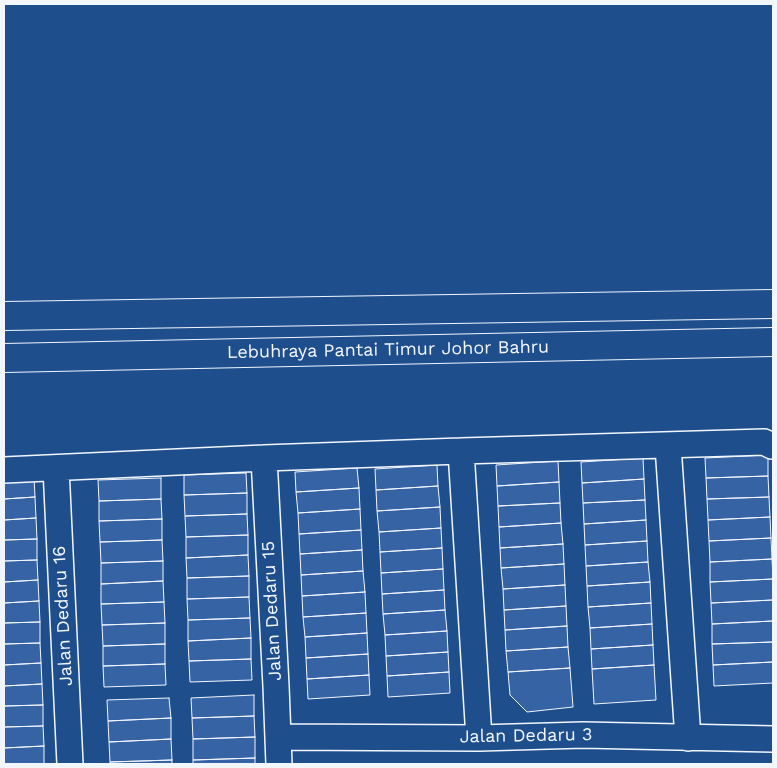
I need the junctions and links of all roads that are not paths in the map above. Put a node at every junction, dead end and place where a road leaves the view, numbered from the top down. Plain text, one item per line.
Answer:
1 (773, 304) edge
2 (4, 316) edge
3 (773, 342) edge
4 (4, 358) edge
5 (668, 446) junction
6 (772, 446) dead end
7 (461, 452) junction
8 (264, 458) junction
9 (56, 468) junction
10 (4, 470) edge
11 (278, 737) junction
12 (479, 738) junction
13 (688, 738) junction
14 (773, 739) edge
15 (70, 764) edge
16 (279, 764) edge

1 - 2 highway
3 - 4 highway, Lebuhraya Pantai Timur Johor Bahru
5 - 6 street
5 - 7 street
5 - 13 street
7 - 8 street
7 - 12 street
8 - 9 street
8 - 11 street, Jalan Dedaru 15
9 - 10 street
9 - 15 street, Jalan Dedaru 16
11 - 12 street, Jalan Dedaru 3
11 - 16 street, Jalan Dedaru 15
12 - 13 street, Jalan Dedaru 3
13 - 14 street, Jalan Dedaru 3

